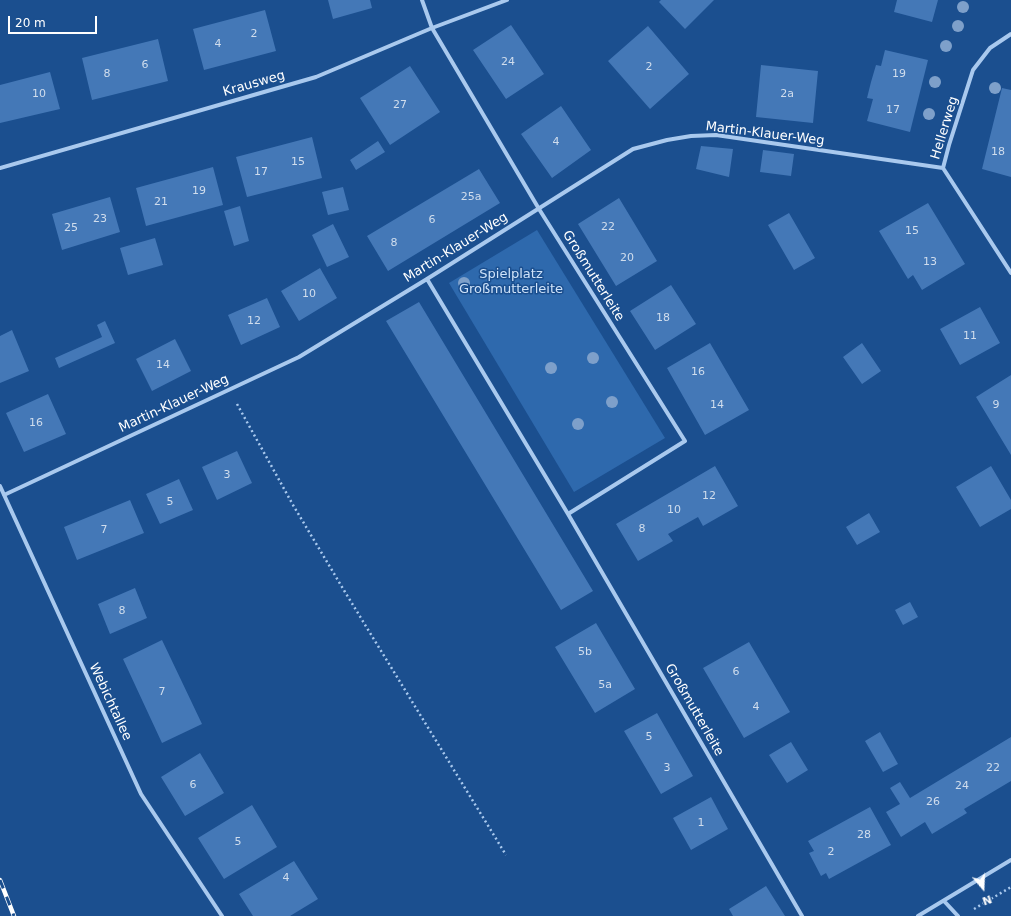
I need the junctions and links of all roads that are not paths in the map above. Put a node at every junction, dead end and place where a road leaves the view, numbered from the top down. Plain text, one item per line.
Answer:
1 (422, 0) edge
2 (507, 0) edge
3 (432, 28) junction
4 (1011, 34) edge
5 (0, 168) edge
6 (943, 168) junction
7 (539, 208) junction
8 (1011, 273) edge
9 (427, 279) junction
10 (0, 486) edge
11 (4, 495) junction
12 (568, 514) junction
13 (1011, 860) edge
14 (944, 901) junction
15 (222, 916) edge
16 (802, 916) edge
17 (918, 916) edge
18 (958, 916) edge

1 - 3 street, Großmutterleite
2 - 3 street, Krausweg
3 - 5 street, Krausweg
3 - 7 street, Großmutterleite
4 - 6 street, Hellerweg
6 - 7 street, Martin-Klauer-Weg
6 - 8 street, Hellerweg
7 - 9 street, Martin-Klauer-Weg
7 - 12 street, Großmutterleite
9 - 11 street, Martin-Klauer-Weg
9 - 12 street, Großmutterleite
10 - 11 street, Webichtallee
11 - 15 street, Webichtallee
12 - 16 street, Großmutterleite
13 - 14 street
14 - 17 street
14 - 18 street

